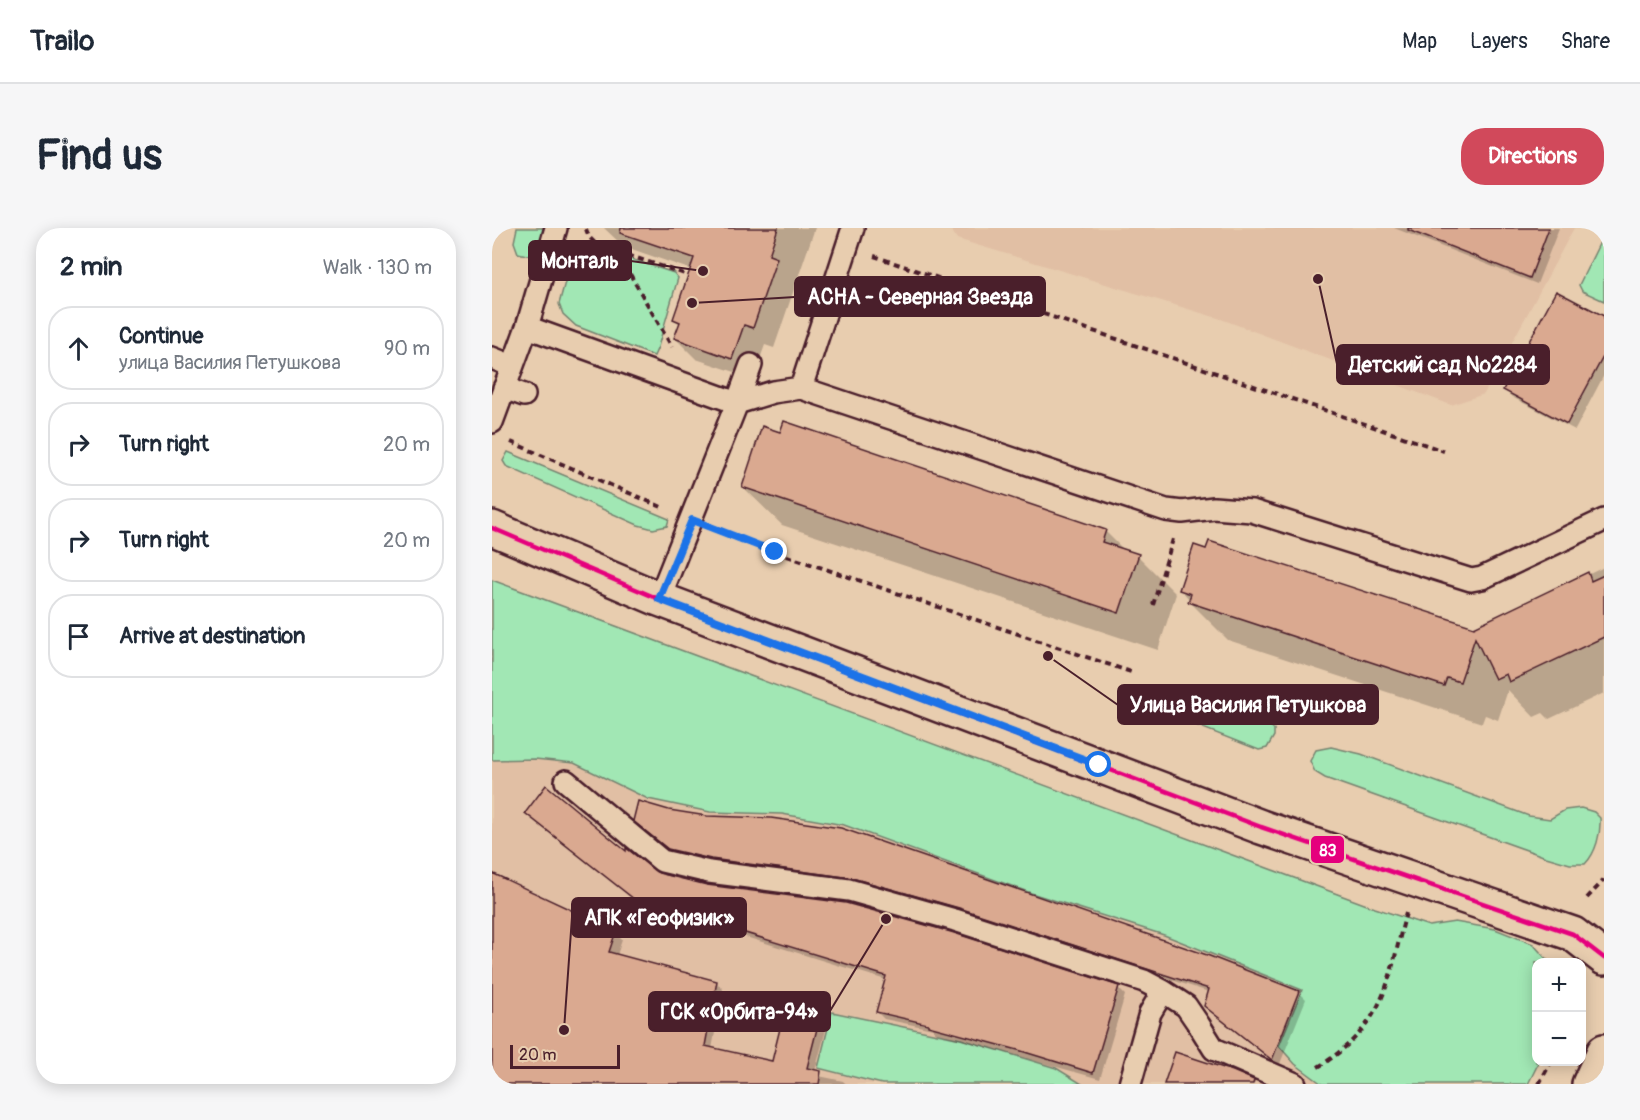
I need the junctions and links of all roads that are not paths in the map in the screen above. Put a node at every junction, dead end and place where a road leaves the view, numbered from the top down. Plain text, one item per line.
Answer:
1 (556, 228) edge
2 (850, 237) edge
3 (527, 327) junction
4 (492, 358) edge
5 (751, 365) dead end
6 (512, 366) junction
7 (801, 388) junction
8 (737, 403) junction
9 (497, 430) edge
10 (1604, 520) edge
11 (492, 528) edge
12 (659, 599) junction
13 (566, 782) dead end
14 (1604, 958) edge
15 (1163, 991) junction
16 (1604, 1051) edge
17 (1289, 1082) edge
18 (1130, 1084) edge
19 (1588, 1084) edge

1 - 3 lane
2 - 7 lane
3 - 6 lane
3 - 8 lane
4 - 6 lane
5 - 8 lane
6 - 9 lane
7 - 8 lane
7 - 10 lane
8 - 12 lane
11 - 12 street
12 - 14 street
13 - 15 lane
15 - 17 lane
15 - 18 lane
16 - 19 street

